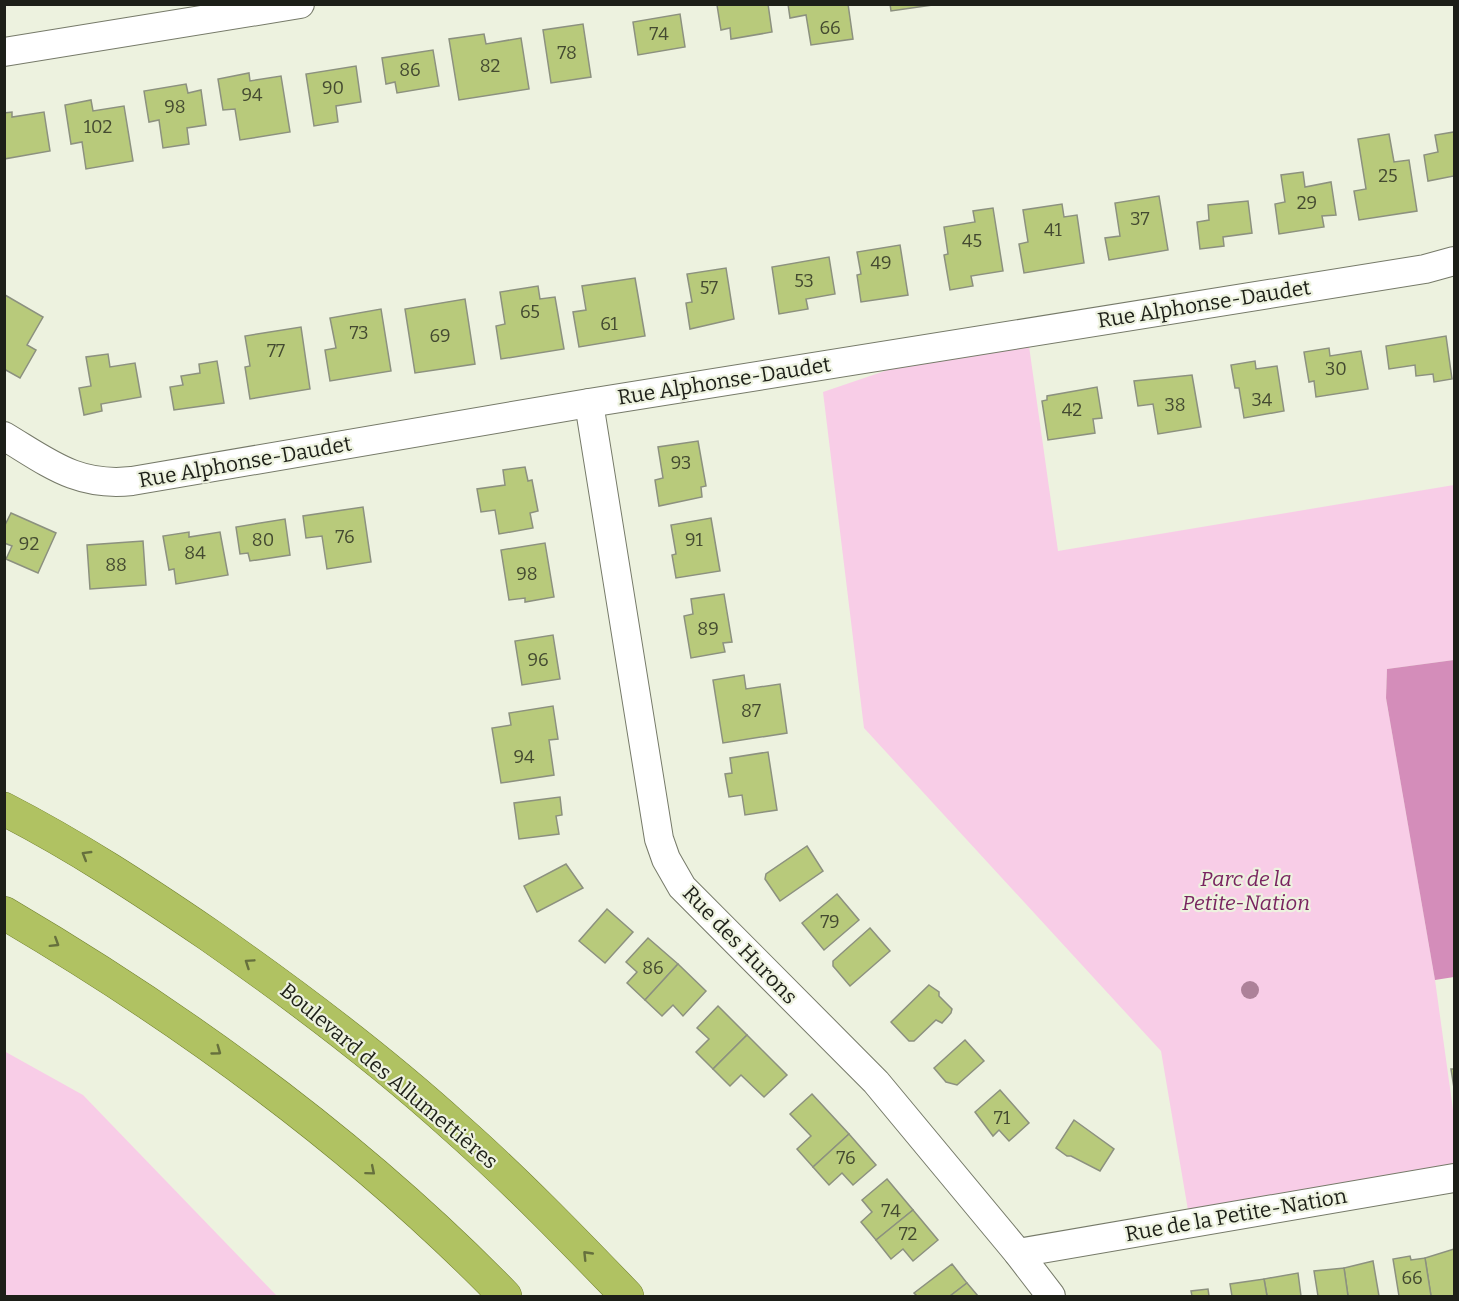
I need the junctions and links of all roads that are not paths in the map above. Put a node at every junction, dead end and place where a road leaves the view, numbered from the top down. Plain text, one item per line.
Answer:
1 (300, 4) edge
2 (4, 52) edge
3 (1455, 261) edge
4 (589, 403) junction
5 (4, 436) edge
6 (4, 809) edge
7 (4, 913) edge
8 (1455, 1178) edge
9 (1018, 1253) junction
10 (506, 1296) edge
11 (627, 1296) edge
12 (1051, 1296) edge

1 - 2 street
3 - 4 street, Rue Alphonse-Daudet
4 - 5 street, Rue Alphonse-Daudet
4 - 9 street, Rue des Hurons
11 -> 6 highway, Boulevard des Allumettières
7 -> 10 highway
8 - 9 street, Rue de la Petite-Nation
9 - 12 street, Rue des Hurons

